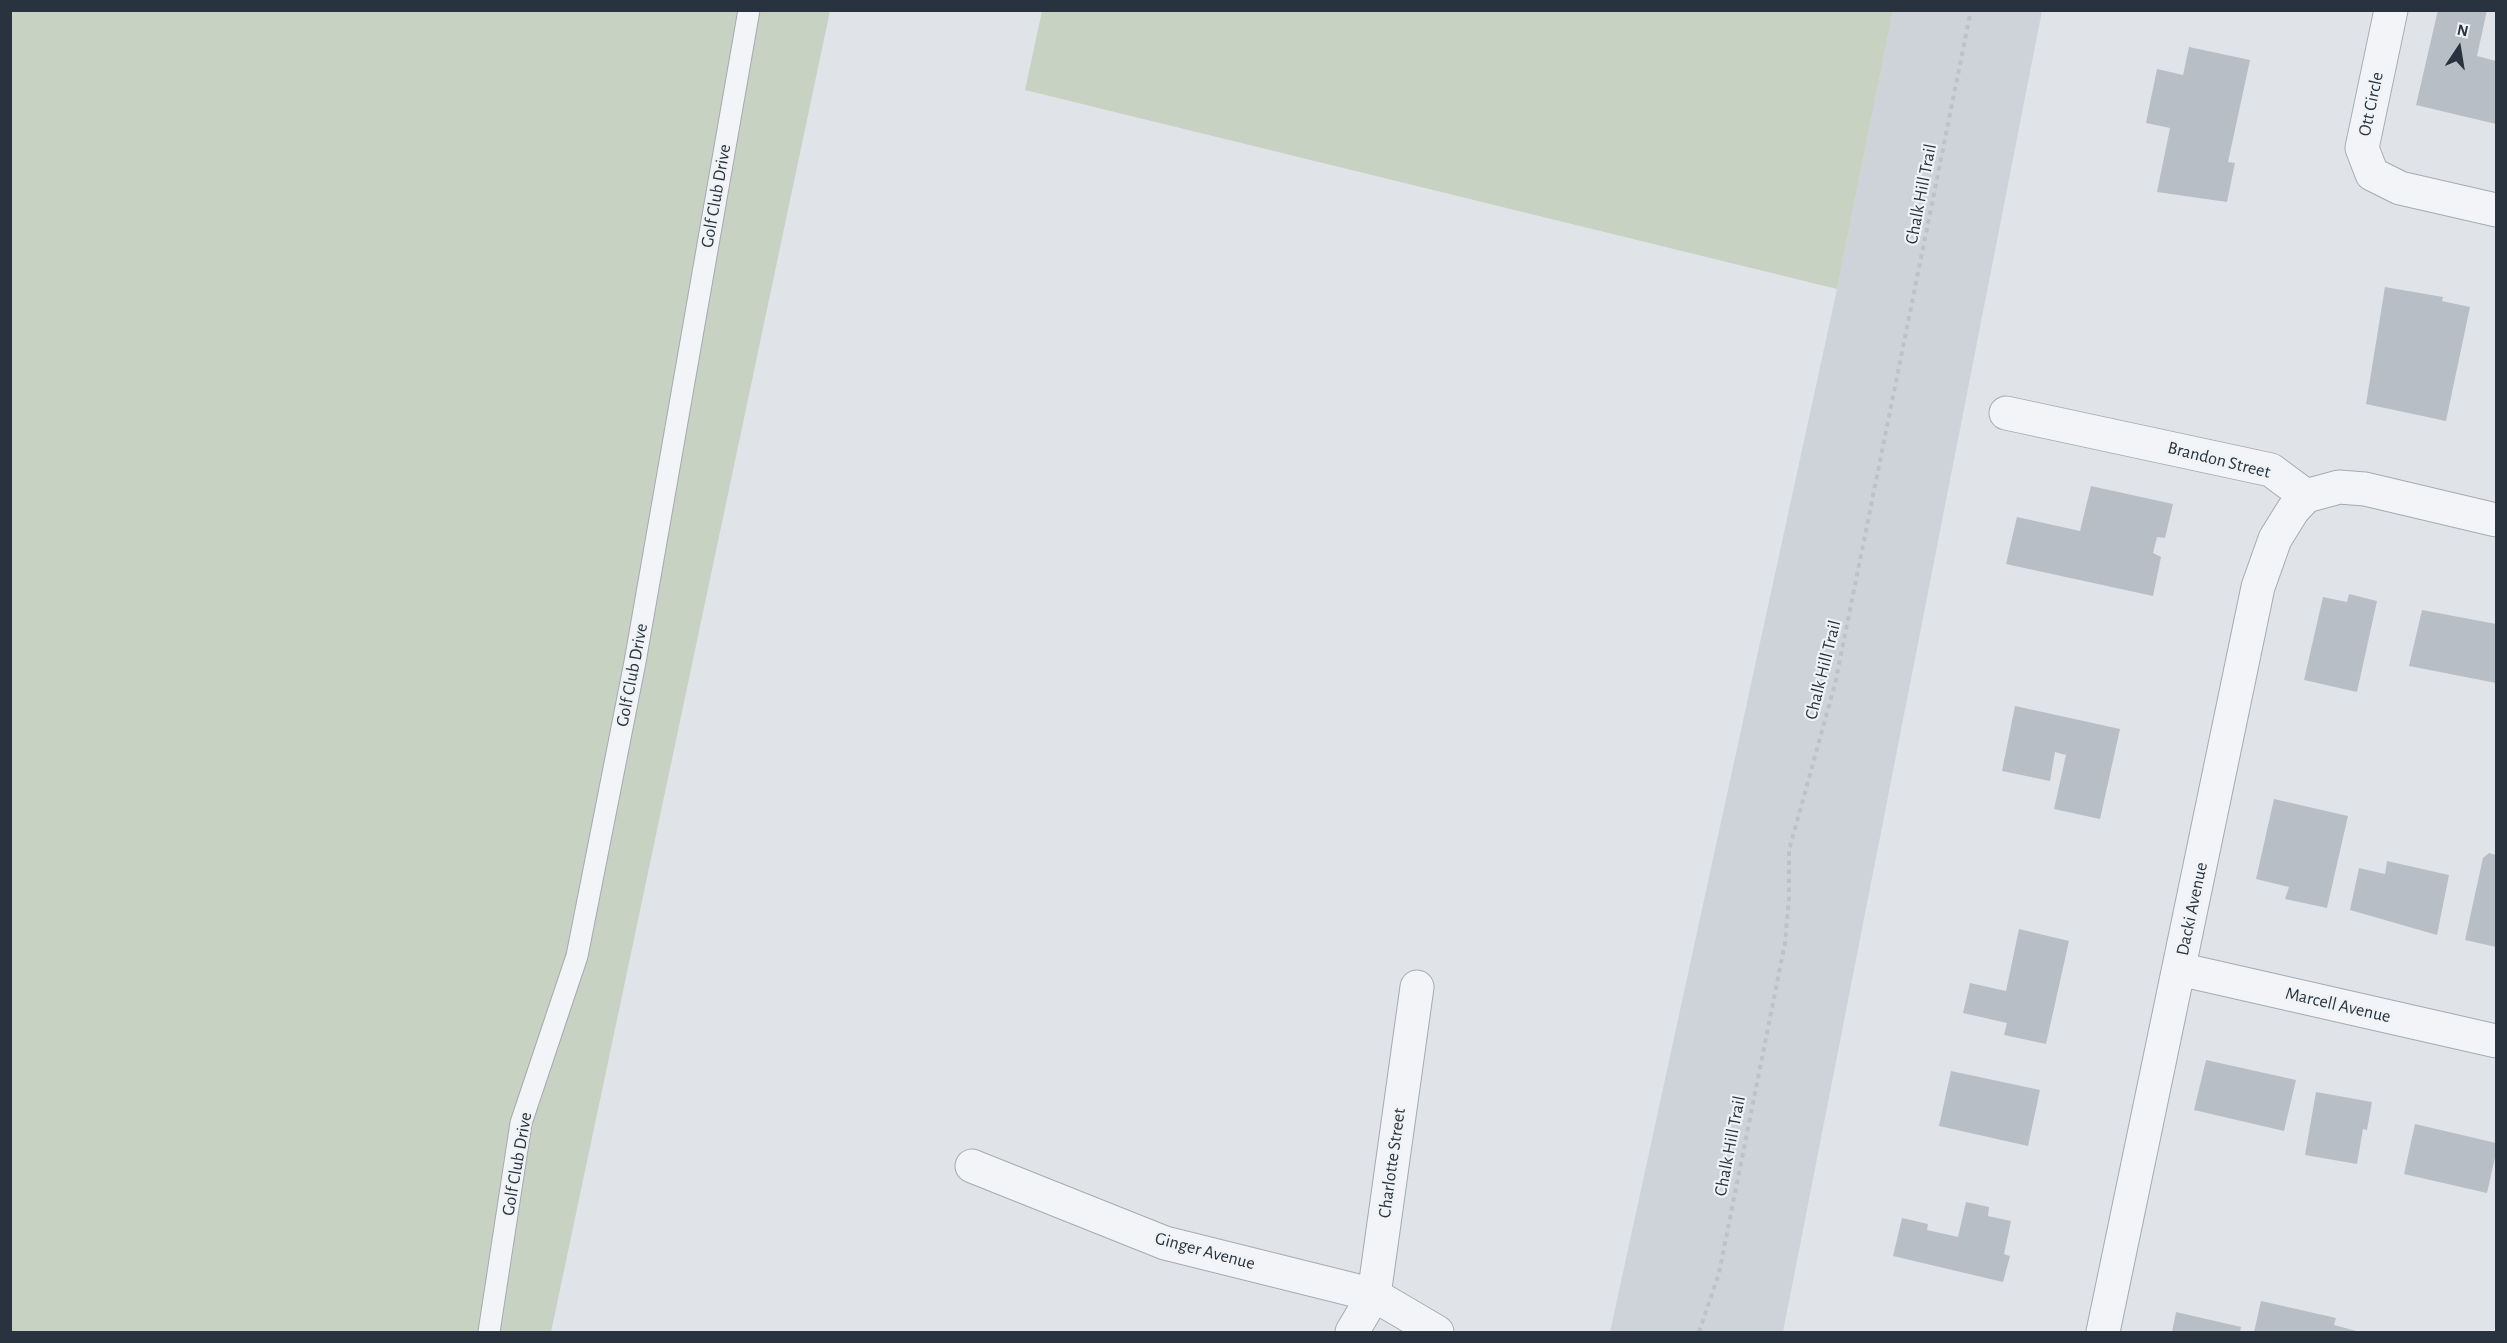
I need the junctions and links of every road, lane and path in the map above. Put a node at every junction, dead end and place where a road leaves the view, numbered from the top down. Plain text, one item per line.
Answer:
1 (749, 10) edge
2 (1971, 10) edge
3 (2391, 10) edge
4 (2496, 210) edge
5 (2006, 413) dead end
6 (2306, 496) junction
7 (2496, 520) edge
8 (2179, 969) junction
9 (1417, 987) dead end
10 (2496, 1041) edge
11 (972, 1166) dead end
12 (1374, 1295) junction
13 (489, 1332) edge
14 (1352, 1332) edge
15 (1437, 1332) edge
16 (1699, 1332) edge
17 (2103, 1332) edge

1 - 13 lane, Golf Club Drive
2 - 16 path, Chalk Hill Trail
3 - 4 street, Ott Circle
5 - 6 street, Brandon Street
6 - 7 street
6 - 8 street, Dacki Avenue
8 - 10 street, Marcell Avenue
8 - 17 street, Dacki Avenue
9 - 12 street, Charlotte Street
11 - 12 street, Ginger Avenue
12 - 14 street, Charlotte Street
12 - 15 street, Ginger Avenue

